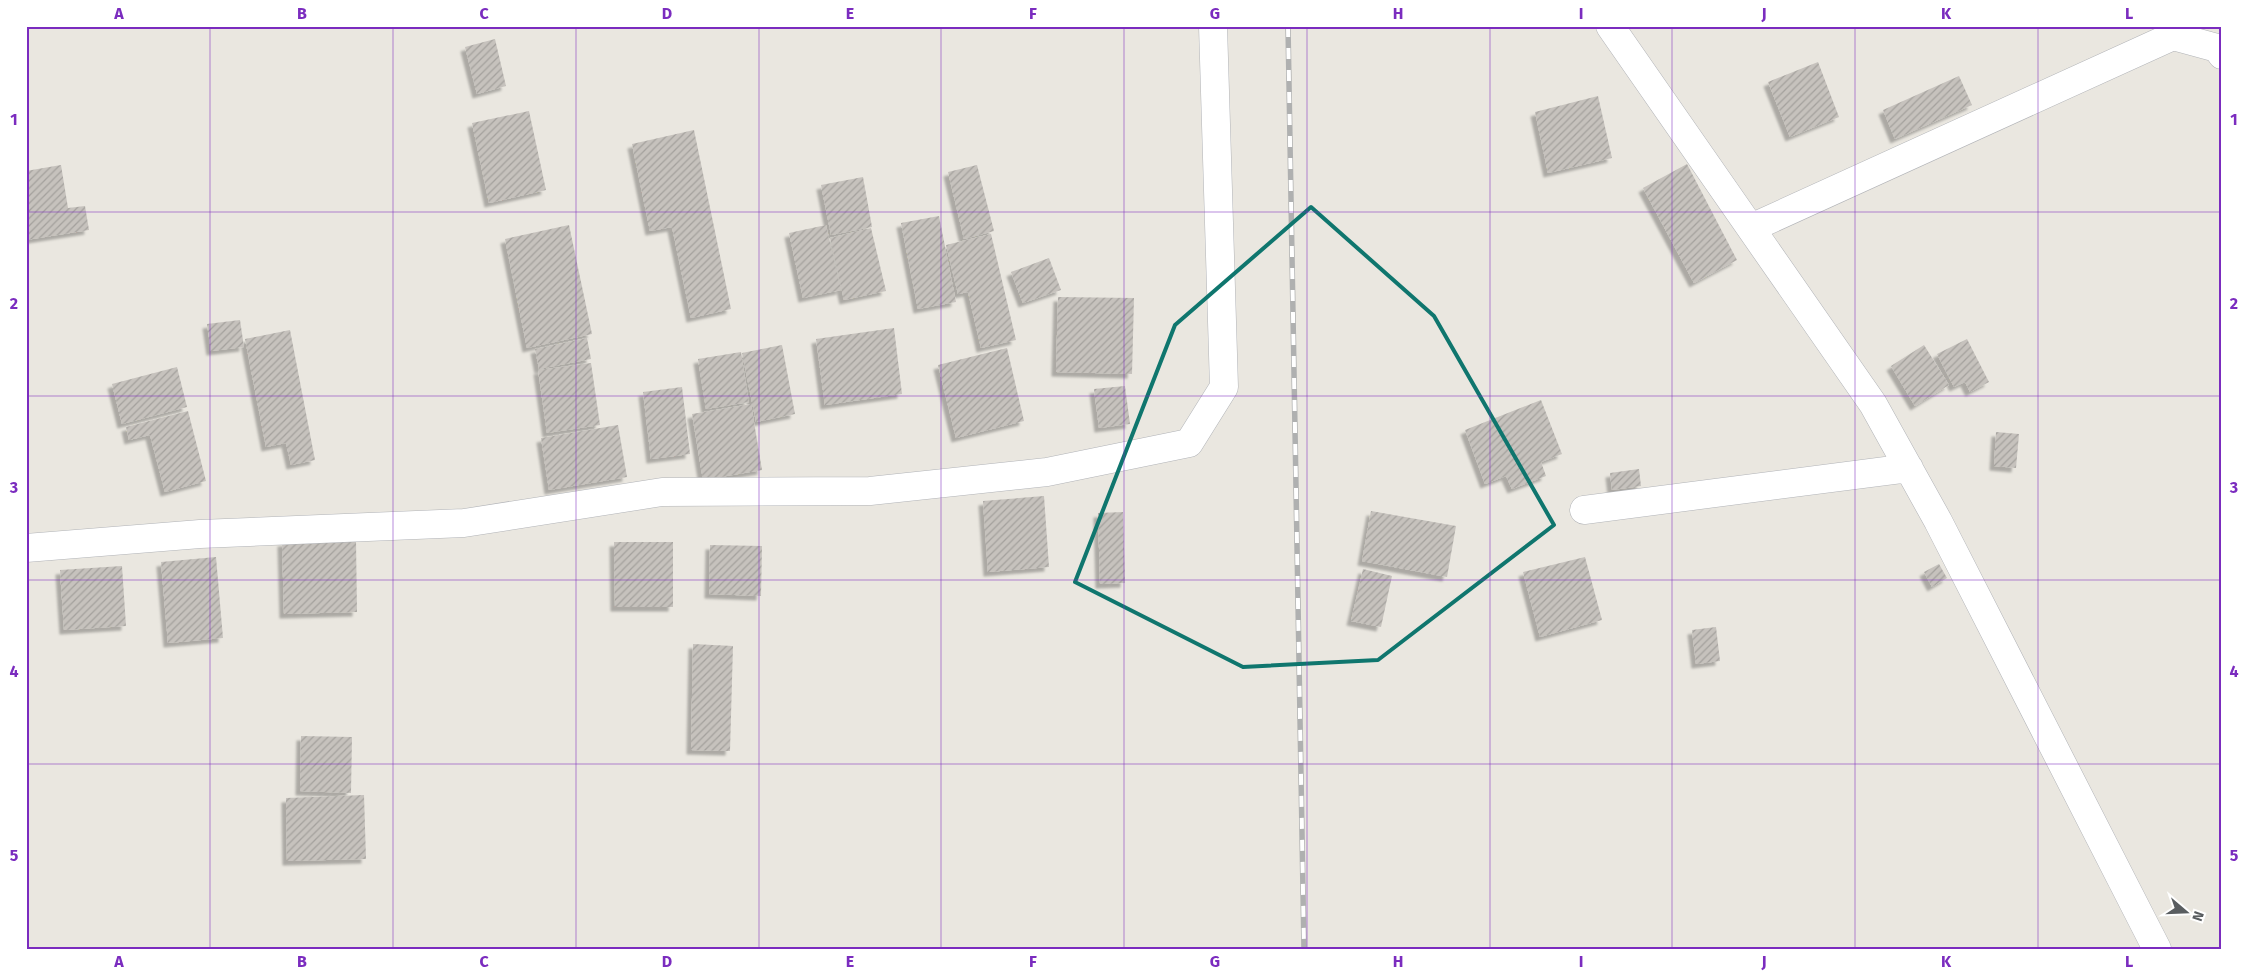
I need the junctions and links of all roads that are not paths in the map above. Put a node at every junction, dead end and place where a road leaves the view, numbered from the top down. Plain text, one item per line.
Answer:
1 (1212, 26) edge
2 (1610, 26) edge
3 (2172, 31) edge
4 (2222, 55) edge
5 (1751, 228) junction
6 (1909, 468) junction
7 (1584, 510) dead end
8 (26, 548) edge
9 (2157, 949) edge

1 - 8 street
2 - 5 street
3 - 4 street
3 - 5 street
5 - 6 street
6 - 7 street
6 - 9 street

